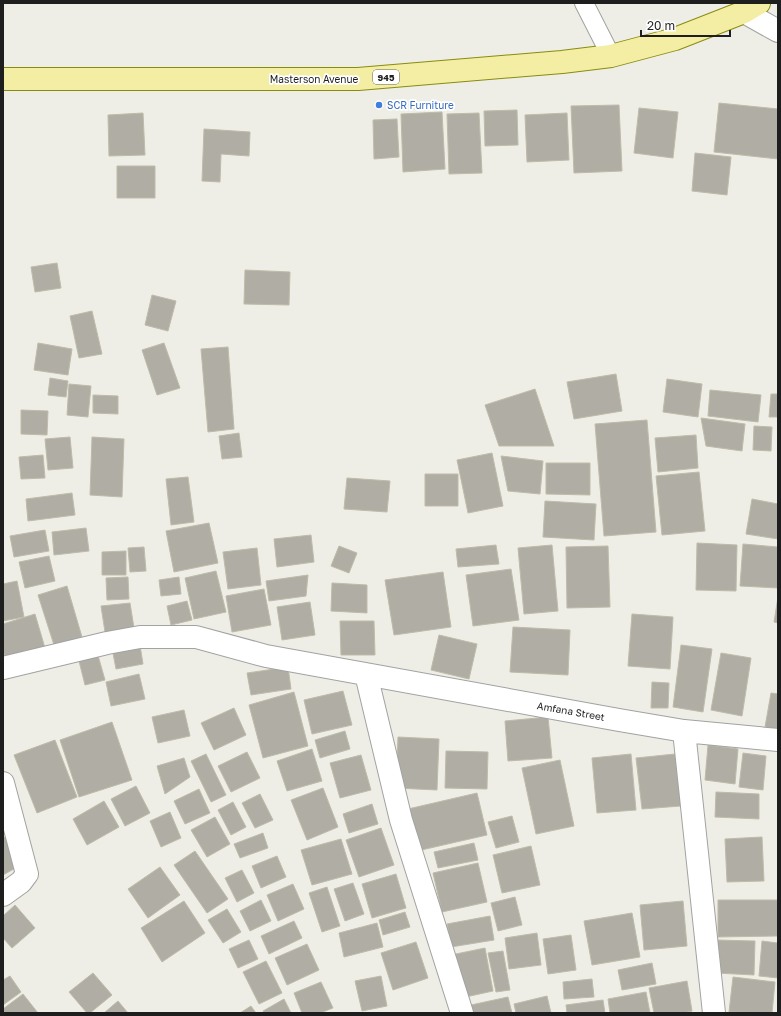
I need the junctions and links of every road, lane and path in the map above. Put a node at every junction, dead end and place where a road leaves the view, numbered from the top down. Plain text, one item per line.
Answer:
1 (584, 3) edge
2 (752, 8) edge
3 (778, 31) edge
4 (611, 56) junction
5 (3, 79) edge
6 (3, 668) edge
7 (366, 674) junction
8 (684, 731) junction
9 (778, 740) edge
10 (3, 783) edge
11 (3, 895) edge
12 (462, 1013) edge
13 (714, 1013) edge

1 - 4 lane
2 - 3 street
2 - 4 main road, Masterson Avenue / 945
4 - 5 main road, Masterson Avenue / 945
6 - 7 street, Amfana Street
7 - 8 street, Amfana Street
7 - 12 street
8 - 9 street, Amfana Street
8 - 13 street
10 - 11 street

